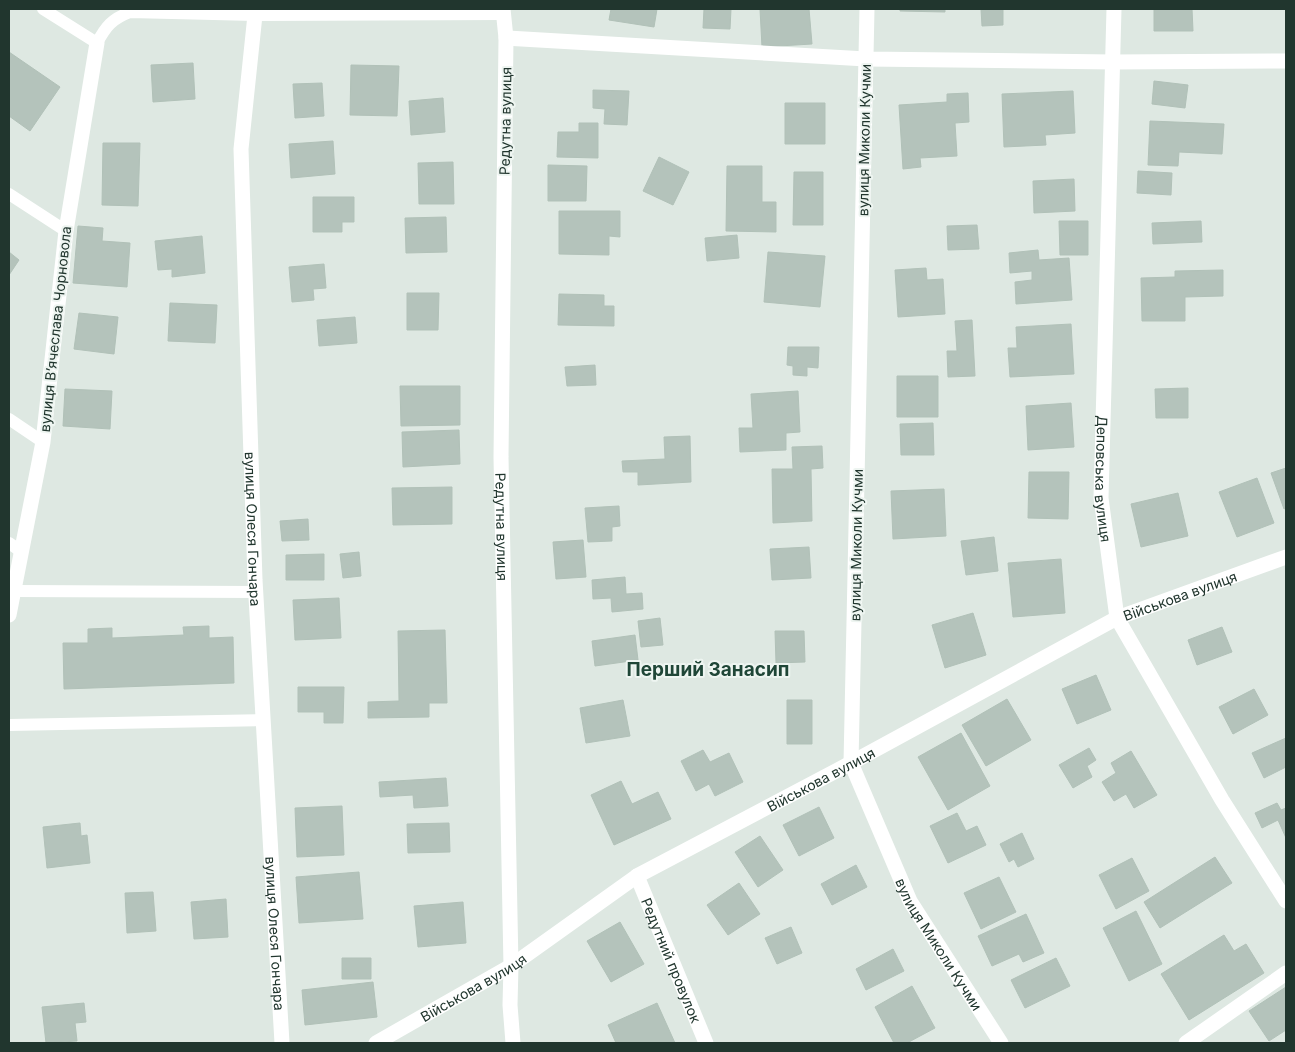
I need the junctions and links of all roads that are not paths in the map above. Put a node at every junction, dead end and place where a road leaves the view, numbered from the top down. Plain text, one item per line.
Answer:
1 (867, 9) edge
2 (1114, 9) edge
3 (45, 10) edge
4 (503, 12) edge
5 (255, 15) junction
6 (506, 38) junction
7 (97, 43) junction
8 (866, 59) junction
9 (1286, 61) edge
10 (1113, 62) junction
11 (9, 194) edge
12 (66, 231) junction
13 (9, 419) edge
14 (43, 442) junction
15 (9, 543) edge
16 (22, 552) junction
17 (1286, 557) edge
18 (15, 591) junction
19 (256, 592) junction
20 (9, 615) edge
21 (1116, 618) junction
22 (263, 720) junction
23 (9, 725) edge
24 (851, 763) junction
25 (637, 876) junction
26 (1286, 901) edge
27 (511, 966) junction
28 (1286, 973) edge
29 (282, 1043) edge
30 (376, 1043) edge
31 (513, 1043) edge
32 (706, 1043) edge
33 (1001, 1043) edge
34 (1186, 1043) edge

1 - 8 street, вулиця Миколи Кучми
2 - 10 street, Деповська вулиця
3 - 7 lane
4 - 5 lane
4 - 6 street, Редутна вулиця
5 - 7 lane
5 - 19 street, вулиця Олеся Гончара
6 - 8 street
6 - 27 street, Редутна вулиця
7 - 12 street, вулиця Вʼячеслава Чорновола
8 - 10 street
8 - 24 street, вулиця Миколи Кучми
9 - 10 street
10 - 21 street, Деповська вулиця
11 - 12 lane
12 - 14 street, вулиця Вʼячеслава Чорновола
13 - 14 lane
14 - 16 street, вулиця Вʼячеслава Чорновола
15 - 16 lane
16 - 18 street, вулиця Вʼячеслава Чорновола
17 - 21 street, Військова вулиця
18 - 19 lane
18 - 20 street, вулиця Вʼячеслава Чорновола
19 - 22 street, вулиця Олеся Гончара
21 - 24 street, Військова вулиця
21 - 26 street, Деповська вулиця
22 - 23 lane
22 - 29 street, вулиця Олеся Гончара
24 - 25 street, Військова вулиця
24 - 33 street, вулиця Миколи Кучми
25 - 27 street, Військова вулиця
25 - 32 street, Редутний провулок
27 - 30 street, Військова вулиця
27 - 31 street, Редутна вулиця
28 - 34 street

